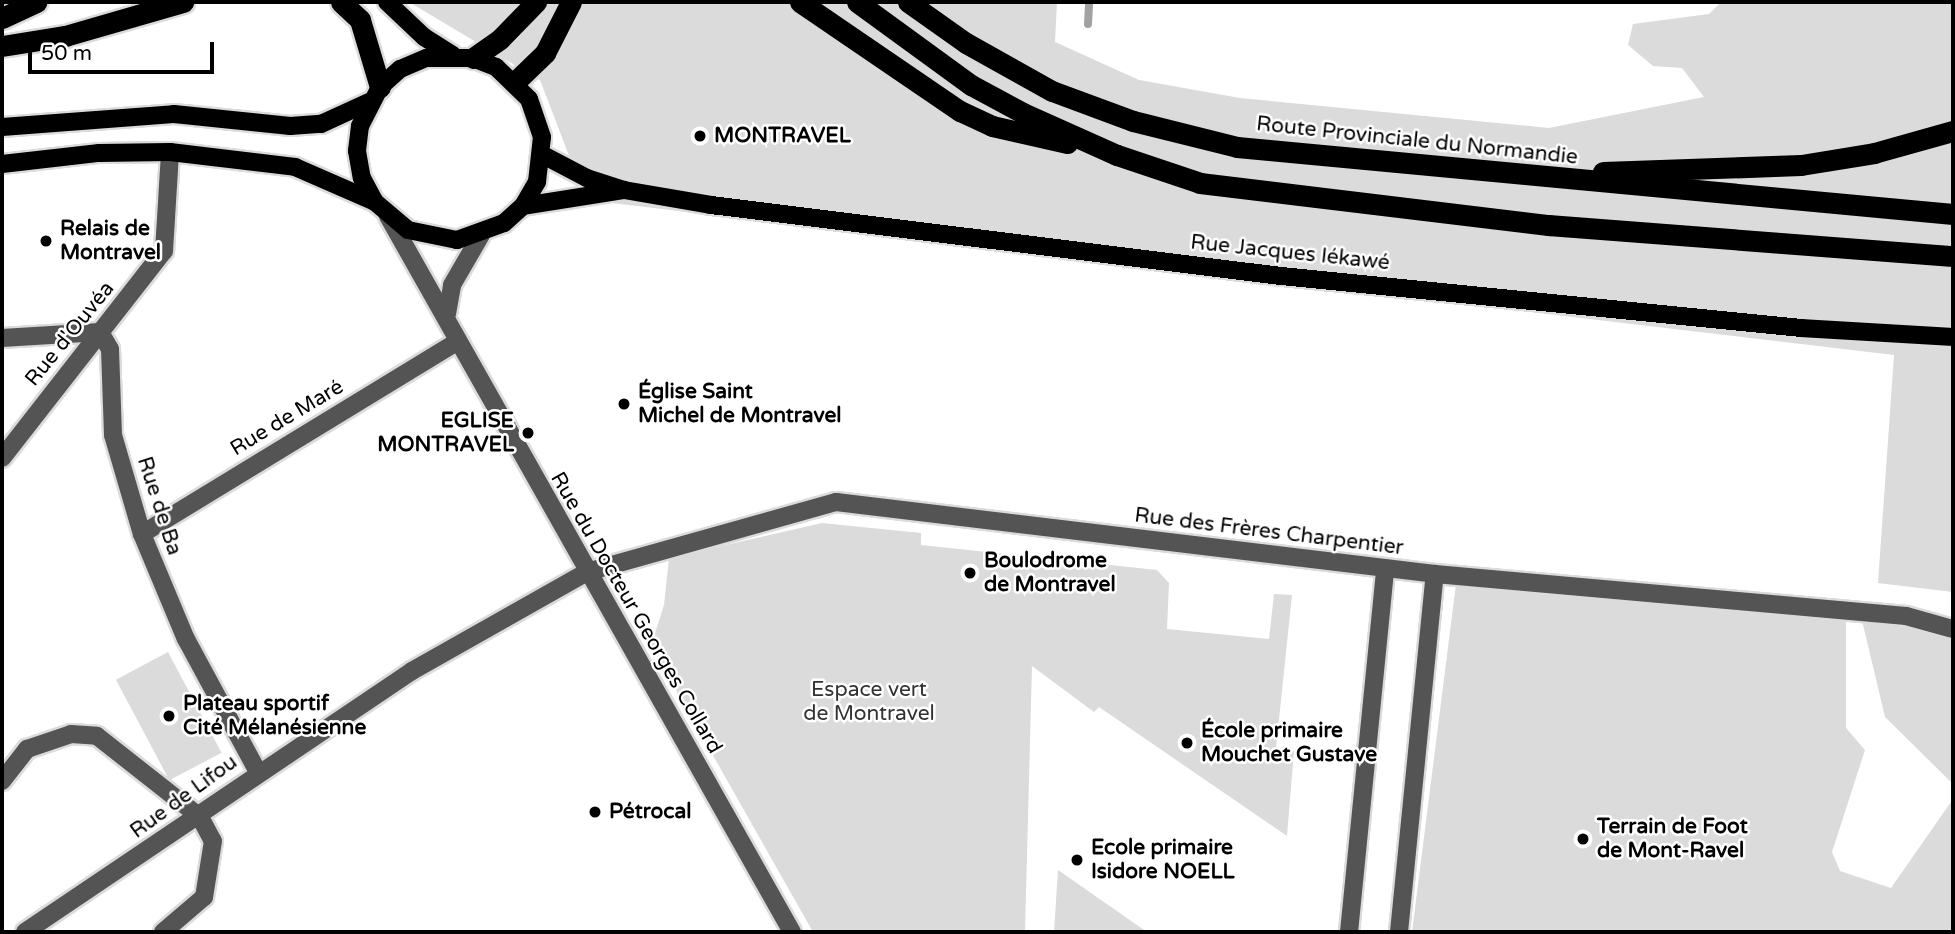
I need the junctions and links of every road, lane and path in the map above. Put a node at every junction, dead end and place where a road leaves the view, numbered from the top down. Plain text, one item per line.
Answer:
1 (37, 2) edge
2 (183, 2) edge
3 (341, 2) edge
4 (387, 2) edge
5 (536, 2) edge
6 (570, 2) edge
7 (800, 2) edge
8 (857, 2) edge
9 (908, 2) edge
10 (2, 18) edge
11 (2, 46) edge
12 (463, 57) junction
13 (515, 82) junction
14 (374, 95) junction
15 (2, 127) edge
16 (1953, 131) edge
17 (170, 152) junction
18 (543, 155) junction
19 (1116, 155) junction
20 (2, 164) edge
21 (1497, 174) junction
22 (624, 190) junction
23 (375, 202) junction
24 (523, 206) junction
25 (1953, 214) edge
26 (388, 216) junction
27 (481, 235) junction
28 (1953, 256) edge
29 (447, 314) junction
30 (100, 332) junction
31 (1953, 337) edge
32 (2, 338) edge
33 (457, 342) junction
34 (2, 458) edge
35 (142, 534) junction
36 (1385, 569) junction
37 (587, 572) junction
38 (1435, 574) junction
39 (1953, 629) edge
40 (258, 772) junction
41 (2, 782) edge
42 (200, 817) junction
43 (25, 932) edge
44 (163, 932) edge
45 (792, 932) edge
46 (1349, 932) edge
47 (1399, 932) edge

1 - 10 highway
2 - 11 highway
3 - 14 highway
4 - 12 main road
5 - 12 highway
6 - 13 highway
7 - 19 highway
8 - 19 highway
9 - 21 highway, Route Provinciale du Normandie
12 - 13 main road
12 - 14 main road
13 - 18 main road
14 - 15 main road
14 - 23 main road
16 - 21 highway
17 - 20 main road
17 - 23 main road
17 - 30 street, Rue d'Ouvéa
18 - 22 main road, Rue Jacques Iékawé
18 - 24 main road
19 - 28 highway
21 - 25 highway, Route Provinciale du Normandie
22 - 24 main road, Rue Jacques Iékawé
22 - 31 main road, Rue Jacques Iékawé
23 - 26 main road
24 - 27 main road
26 - 27 main road
26 - 29 street, Rue du Docteur Georges Collard
27 - 29 street
29 - 33 street, Rue du Docteur Georges Collard
30 - 32 street
30 - 34 street, Rue d'Ouvéa
30 - 35 street, Rue de Ba
33 - 35 street, Rue de Maré
33 - 37 street, Rue du Docteur Georges Collard
35 - 40 street, Rue de Ba
36 - 37 street, Rue des Frères Charpentier
36 - 38 street, Rue des Frères Charpentier
36 - 46 street
37 - 40 street, Rue de Lifou
37 - 45 street, Rue du Docteur Georges Collard
38 - 39 street, Rue des Frères Charpentier
38 - 47 street
40 - 42 street, Rue de Lifou
41 - 42 street
42 - 43 street, Rue de Lifou
42 - 44 street

